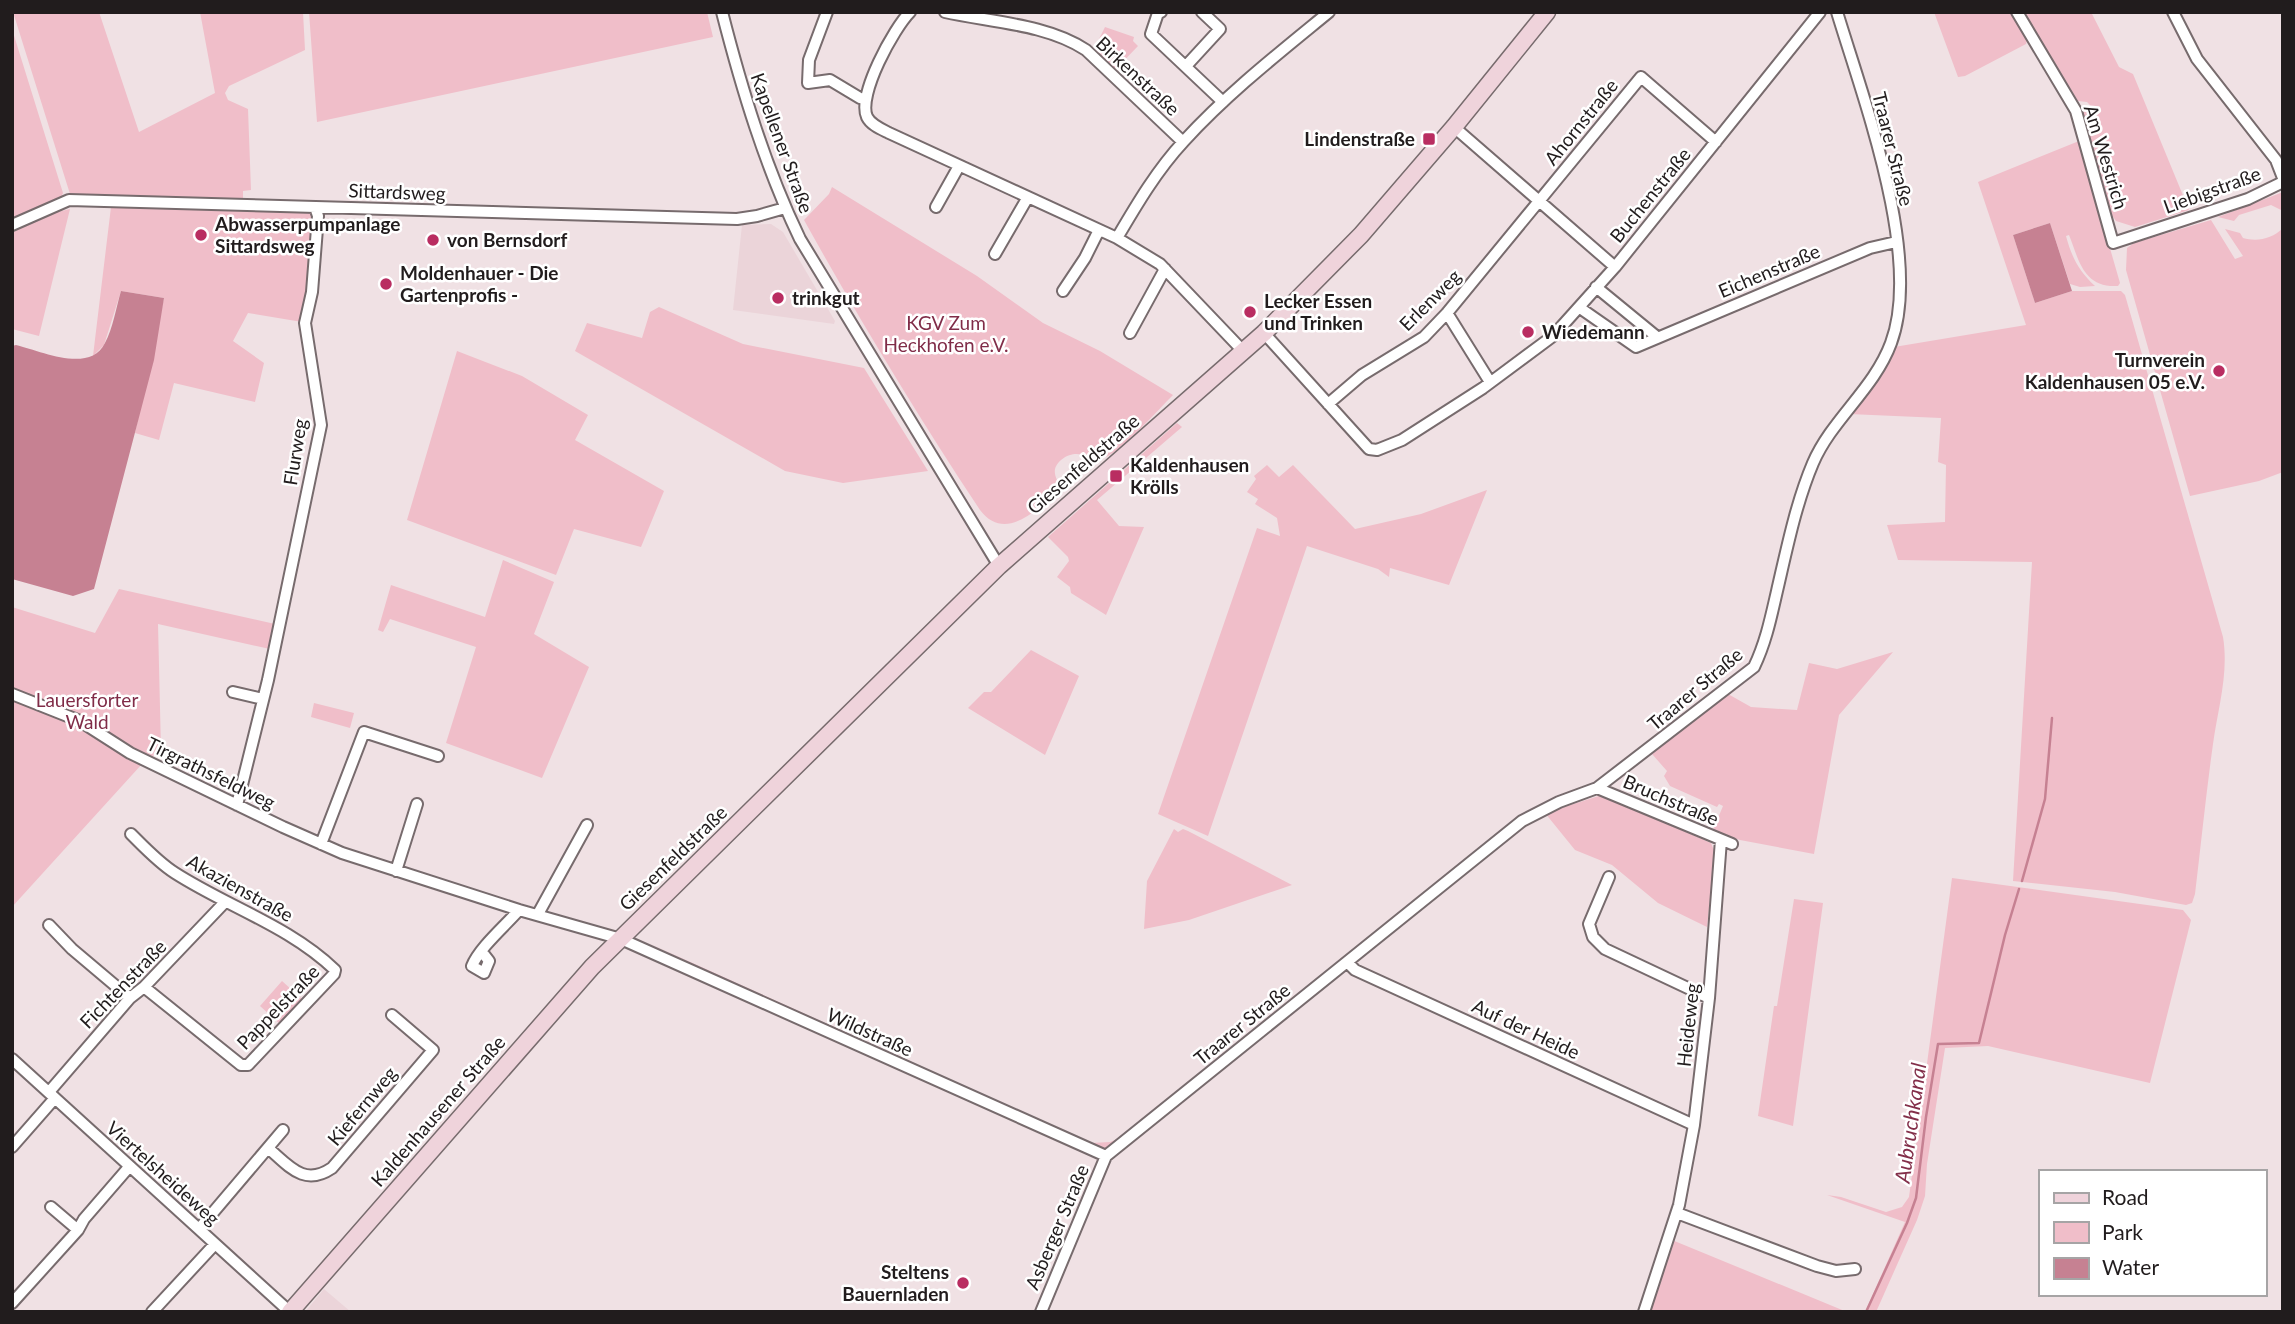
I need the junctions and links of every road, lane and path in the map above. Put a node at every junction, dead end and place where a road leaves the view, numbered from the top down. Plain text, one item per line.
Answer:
1 (722, 12) edge
2 (827, 12) edge
3 (910, 12) edge
4 (945, 12) edge
5 (1161, 12) edge
6 (1202, 12) edge
7 (1329, 12) edge
8 (1546, 12) edge
9 (1820, 12) edge
10 (1837, 12) edge
11 (2017, 12) edge
12 (2173, 12) edge
13 (1186, 66) junction
14 (866, 99) junction
15 (1223, 102) junction
16 (1454, 127) junction
17 (1183, 142) junction
18 (1716, 142) junction
19 (959, 166) junction
20 (2283, 180) edge
21 (1028, 197) junction
22 (1539, 202) junction
23 (315, 207) junction
24 (936, 207) dead end
25 (785, 208) junction
26 (12, 225) edge
27 (1099, 230) junction
28 (1117, 238) junction
29 (1896, 242) junction
30 (2113, 243) joint
31 (995, 254) dead end
32 (1615, 267) junction
33 (1165, 269) junction
34 (1596, 287) junction
35 (1063, 291) dead end
36 (1580, 308) junction
37 (1447, 313) junction
38 (1130, 333) dead end
39 (1264, 333) junction
40 (1657, 337) junction
41 (1244, 352) junction
42 (1490, 382) junction
43 (1328, 404) junction
44 (999, 566) junction
45 (233, 692) dead end
46 (12, 694) edge
47 (263, 699) junction
48 (438, 756) dead end
49 (1597, 788) junction
50 (417, 804) dead end
51 (237, 805) junction
52 (587, 824) dead end
53 (131, 834) dead end
54 (1721, 840) junction
55 (321, 844) junction
56 (1732, 844) dead end
57 (396, 870) junction
58 (1609, 877) dead end
59 (225, 902) junction
60 (519, 910) junction
61 (538, 914) junction
62 (48, 925) dead end
63 (625, 935) junction
64 (482, 952) dead end
65 (1347, 962) junction
66 (335, 970) joint
67 (144, 987) junction
68 (130, 998) junction
69 (1709, 998) junction
70 (392, 1015) dead end
71 (12, 1059) edge
72 (52, 1095) junction
73 (1694, 1125) junction
74 (283, 1130) dead end
75 (12, 1147) edge
76 (268, 1148) junction
77 (1106, 1156) junction
78 (129, 1167) junction
79 (51, 1207) dead end
80 (1676, 1213) junction
81 (199, 1229) junction
82 (78, 1230) junction
83 (215, 1244) junction
84 (1855, 1269) dead end
85 (12, 1303) edge
86 (152, 1312) edge
87 (290, 1312) edge
88 (1041, 1312) edge
89 (1644, 1312) edge

1 - 25 street, Kapellener Straße
2 - 14 street
3 - 14 street
4 - 17 street, Birkenstraße
5 - 13 street
6 - 13 street
7 - 15 street
8 - 16 main road, Giesenfeldstraße
9 - 18 street, Buchenstraße
10 - 29 street, Traarer Straße
11 - 30 street, Am Westrich
12 - 20 street
13 - 15 street
14 - 19 street
15 - 17 street
16 - 22 street
16 - 39 main road, Giesenfeldstraße
17 - 28 street
18 - 22 street, Ahornstraße
18 - 32 street, Buchenstraße
19 - 21 street
19 - 24 street
20 - 30 street, Liebigstraße
21 - 27 street
21 - 31 street
22 - 32 street
22 - 37 street, Erlenweg
23 - 25 street, Sittardsweg
23 - 26 street, Sittardsweg
23 - 47 street, Flurweg
25 - 44 street, Kapellener Straße
27 - 28 street
27 - 35 street
28 - 33 street
29 - 40 street, Eichenstraße
29 - 49 street, Traarer Straße
32 - 34 street, Buchenstraße
33 - 38 street
33 - 41 street
34 - 36 street, Buchenstraße
34 - 40 street
36 - 40 street, Eichenstraße
36 - 42 street, Buchenstraße
37 - 42 street
37 - 43 street, Erlenweg
39 - 41 main road, Giesenfeldstraße
39 - 43 street, Buchenstraße
41 - 44 main road, Giesenfeldstraße
42 - 43 street, Buchenstraße
44 - 63 main road, Giesenfeldstraße
45 - 47 street
46 - 51 street, Tirgrathsfeldweg
47 - 51 street, Flurweg
48 - 55 street
49 - 54 street, Bruchstraße
49 - 65 street, Traarer Straße
50 - 57 street
51 - 55 street, Tirgrathsfeldweg
52 - 61 street
53 - 59 street, Akazienstraße
54 - 56 street, Bruchstraße
54 - 69 street, Heideweg
55 - 57 street, Tirgrathsfeldweg
57 - 60 street, Tirgrathsfeldweg
58 - 69 street
59 - 66 street, Akazienstraße
59 - 67 street, Fichtenstraße
60 - 61 street, Tirgrathsfeldweg
60 - 64 street
61 - 63 street, Tirgrathsfeldweg
62 - 68 street
63 - 77 street, Wildstraße
63 - 87 main road, Kaldenhausener Straße
65 - 73 street, Auf der Heide
65 - 77 street, Traarer Straße
66 - 67 street, Pappelstraße
67 - 68 street, Fichtenstraße
68 - 72 street, Fichtenstraße
69 - 73 street, Heideweg
70 - 76 street, Kiefernweg
71 - 72 street, Viertelsheideweg
72 - 75 street, Fichtenstraße
72 - 78 street, Viertelsheideweg
73 - 80 street, Heideweg
74 - 76 street
76 - 81 street
77 - 88 street, Asberger Straße
78 - 81 street, Viertelsheideweg
78 - 82 street
79 - 82 street
80 - 84 street
80 - 89 street, Heideweg
81 - 83 street, Viertelsheideweg
82 - 85 street
83 - 86 street
83 - 87 street, Viertelsheideweg

